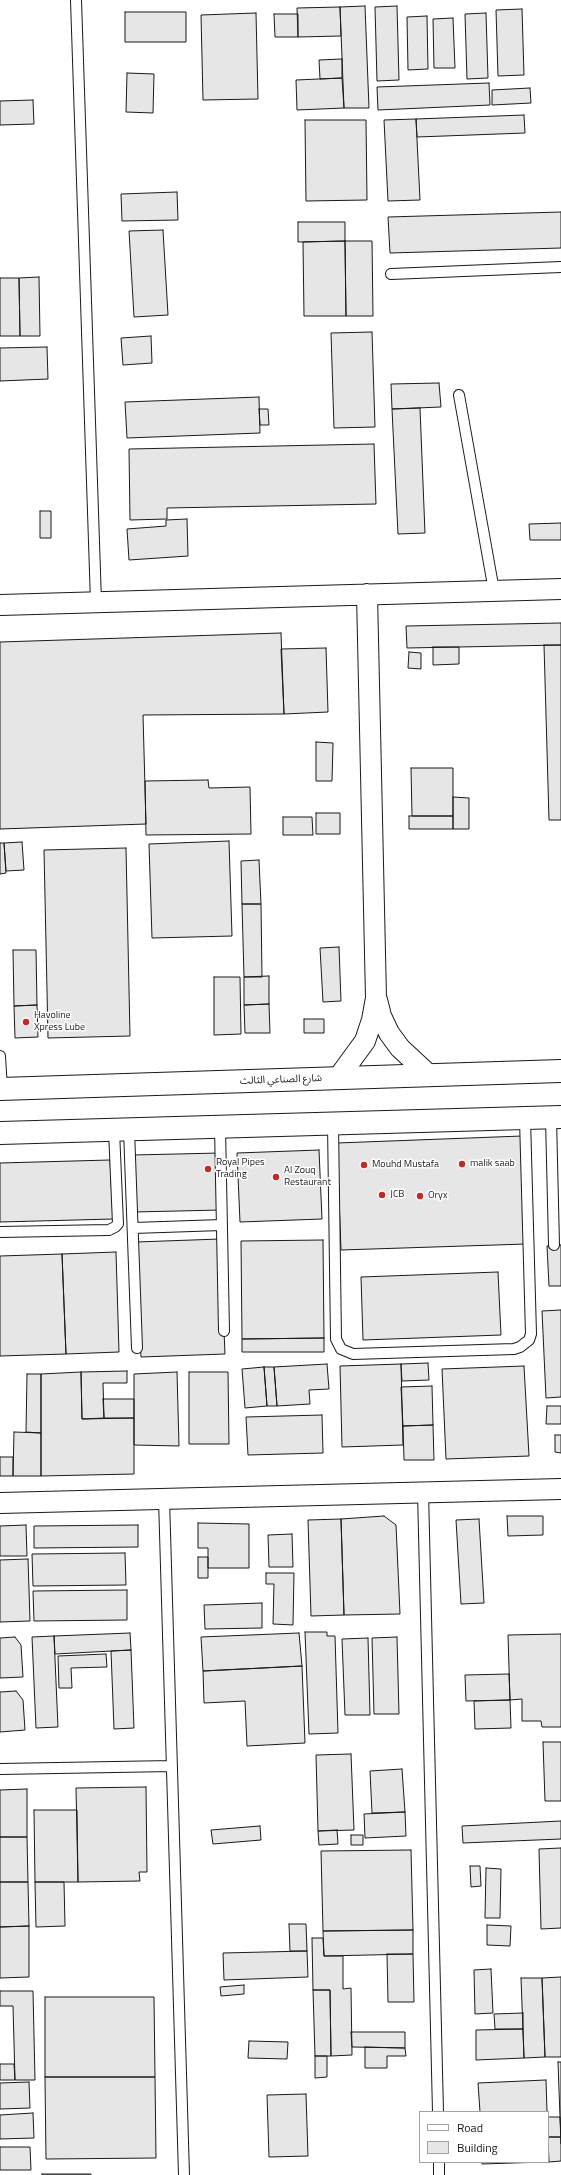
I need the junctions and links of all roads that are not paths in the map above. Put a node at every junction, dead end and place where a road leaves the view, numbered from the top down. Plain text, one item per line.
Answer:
1 (76, 0) edge
2 (561, 267) edge
3 (392, 274) dead end
4 (459, 394) dead end
5 (561, 589) edge
6 (494, 591) junction
7 (367, 594) junction
8 (96, 602) junction
9 (0, 605) edge
10 (376, 998) junction
11 (0, 1056) edge
12 (561, 1071) edge
13 (429, 1075) junction
14 (338, 1078) junction
15 (1, 1089) edge
16 (525, 1118) junction
17 (556, 1118) edge
18 (333, 1124) junction
19 (220, 1127) junction
20 (121, 1130) junction
21 (0, 1133) edge
22 (222, 1225) junction
23 (133, 1228) junction
24 (0, 1232) edge
25 (556, 1241) edge
26 (224, 1331) dead end
27 (137, 1348) dead end
28 (561, 1489) edge
29 (423, 1492) junction
30 (164, 1499) junction
31 (0, 1503) edge
32 (172, 1766) junction
33 (0, 1769) edge
34 (438, 2111) edge
35 (439, 2163) edge
36 (184, 2175) edge
37 (439, 2175) edge

1 - 8 lane
2 - 3 lane
4 - 6 lane
5 - 6 street
6 - 7 street
7 - 8 street
7 - 10 street
8 - 9 street
10 - 13 street
10 - 14 street
11 - 15 lane
12 - 13 main road, شارع الصناعي الثالث
13 - 14 main road, شارع الصناعي الثالث
14 - 15 main road, شارع الصناعي الثالث
16 - 17 main road
16 - 18 main road
16 - 18 lane
17 - 25 lane
18 - 19 main road
19 - 20 main road
19 - 22 lane
20 - 21 main road
20 - 23 lane
20 - 24 lane
22 - 23 lane
22 - 26 lane
23 - 27 lane
28 - 29 street
29 - 30 street
29 - 34 lane
30 - 31 street
30 - 32 lane
32 - 33 lane
32 - 36 lane
35 - 37 lane

